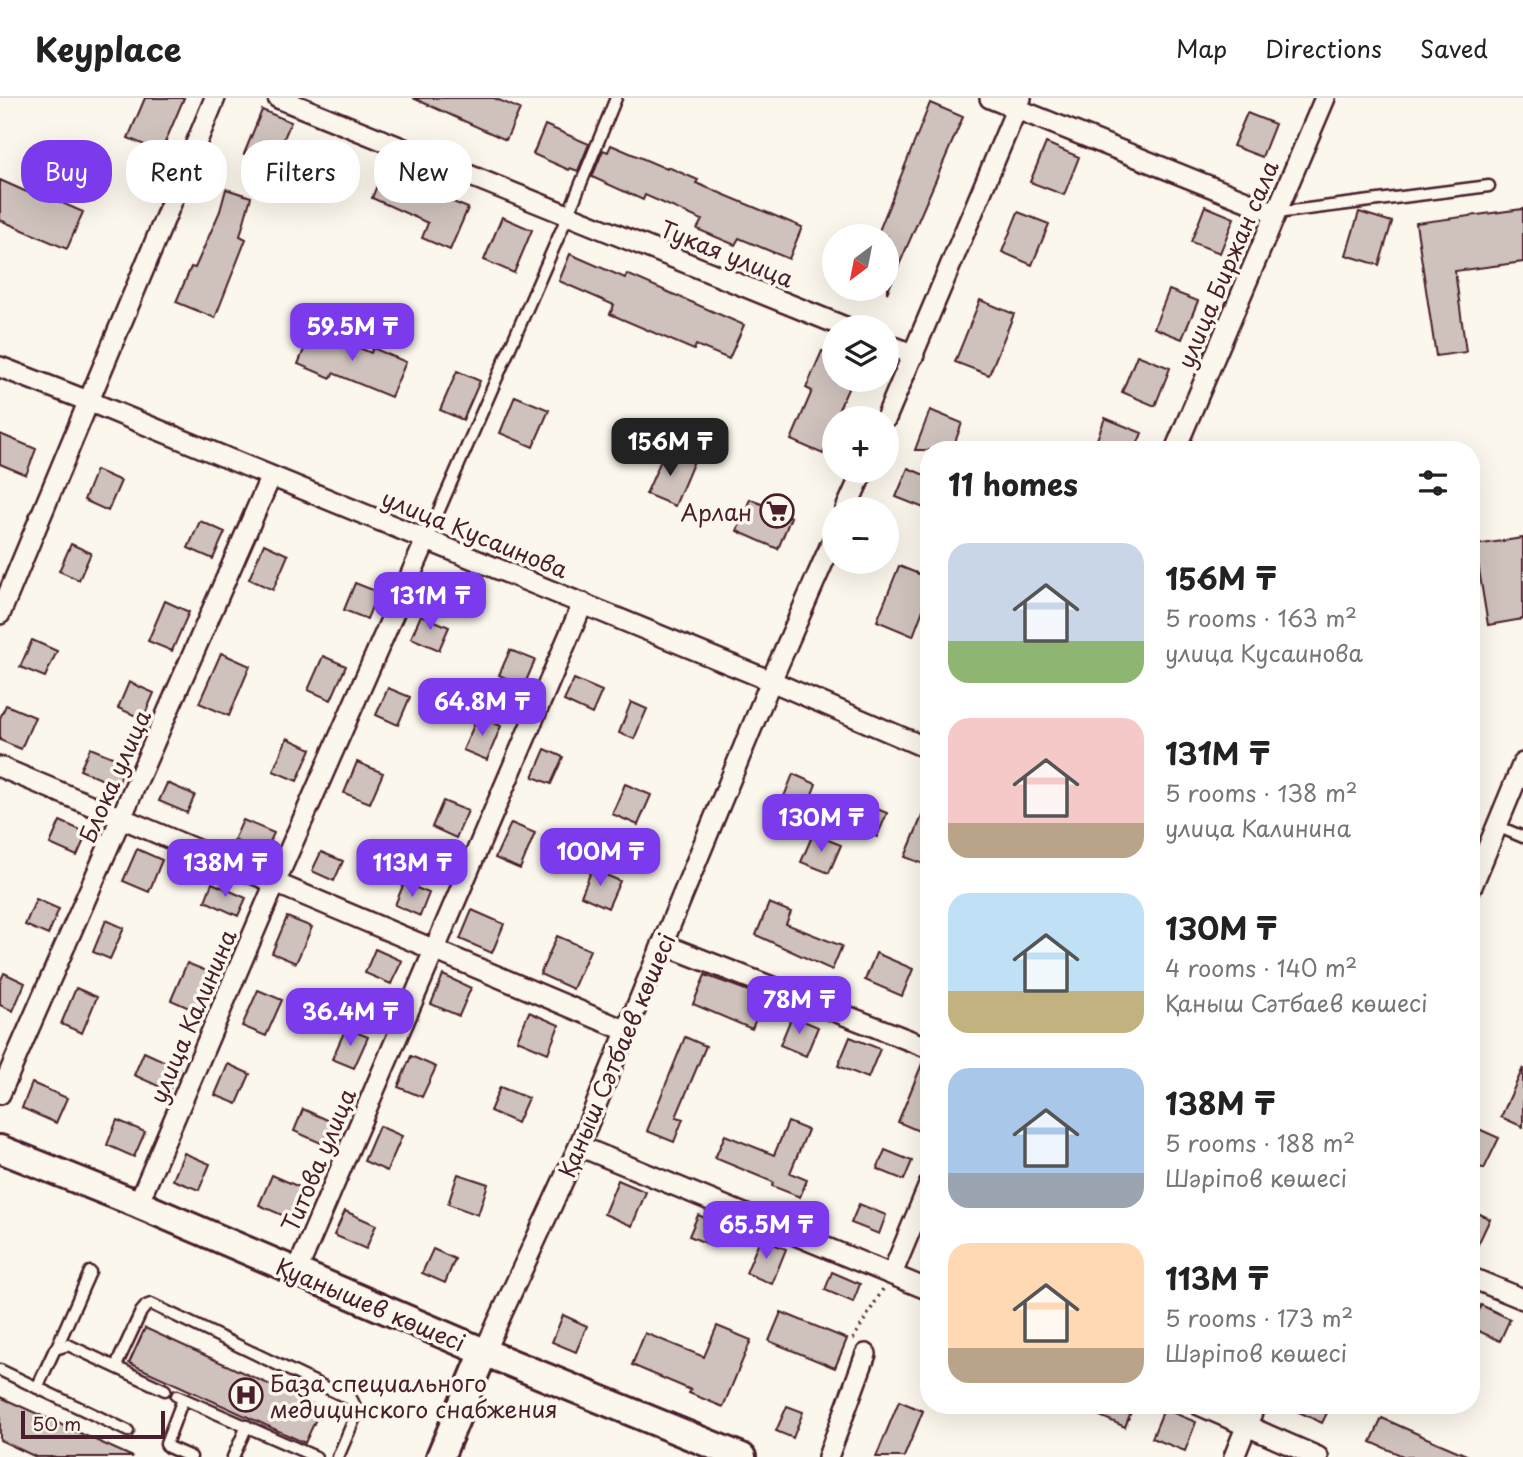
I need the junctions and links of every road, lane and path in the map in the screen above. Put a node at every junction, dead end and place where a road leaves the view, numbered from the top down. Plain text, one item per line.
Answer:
1 (215, 98) edge
2 (278, 98) edge
3 (616, 98) edge
4 (990, 98) edge
5 (1325, 98) edge
6 (1019, 104) edge
7 (1489, 186) dead end
8 (1276, 213) junction
9 (568, 215) junction
10 (822, 318) edge
11 (899, 349) edge
12 (914, 355) junction
13 (0, 367) edge
14 (88, 401) junction
15 (891, 406) edge
16 (1179, 441) edge
17 (271, 476) junction
18 (426, 540) junction
19 (822, 565) edge
20 (583, 603) junction
21 (0, 614) edge
22 (771, 681) junction
23 (920, 744) edge
24 (1523, 763) edge
25 (0, 767) edge
26 (122, 819) junction
27 (1497, 826) junction
28 (1523, 837) edge
29 (1480, 867) edge
30 (275, 883) junction
31 (662, 944) junction
32 (433, 950) junction
33 (627, 1031) junction
34 (920, 1044) edge
35 (0, 1094) edge
36 (579, 1146) junction
37 (0, 1149) edge
38 (138, 1204) junction
39 (920, 1207) edge
40 (90, 1272) dead end
41 (296, 1273) junction
42 (892, 1274) junction
43 (1480, 1281) edge
44 (920, 1286) edge
45 (1523, 1299) edge
46 (55, 1349) junction
47 (484, 1352) junction
48 (866, 1354) joint
49 (116, 1366) junction
50 (0, 1370) edge
51 (37, 1388) junction
52 (165, 1390) dead end
53 (1221, 1414) edge
54 (1251, 1414) edge
55 (1247, 1425) junction
56 (247, 1426) junction
57 (128, 1431) dead end
58 (191, 1457) edge
59 (233, 1457) edge
60 (316, 1457) edge
61 (338, 1457) edge
62 (440, 1457) edge
63 (742, 1457) edge
64 (828, 1457) edge
65 (1234, 1457) edge
66 (1318, 1457) edge

1 - 14 street
2 - 9 street, Тукая улица
3 - 9 lane
4 - 6 street
5 - 8 street, улица Биржан сала
6 - 8 street
6 - 12 street
7 - 8 lane
8 - 16 street, улица Биржан сала
9 - 10 street, Тукая улица
9 - 18 lane
11 - 12 street
12 - 15 street
13 - 14 street, улица Кусаинова
14 - 17 street, улица Кусаинова
14 - 21 street
17 - 18 street, улица Кусаинова
17 - 26 street, Блока улица
18 - 20 street, улица Кусаинова
18 - 30 street, улица Калинина
19 - 22 street, Қаныш Сәтбаев көшесі
20 - 22 street, улица Кусаинова
20 - 32 street, Титова улица
22 - 23 street, улица Кусаинова
22 - 31 street, Қаныш Сәтбаев көшесі
24 - 27 street
25 - 26 street
26 - 30 street
26 - 35 street, Блока улица
27 - 28 lane
27 - 29 street
30 - 32 street
30 - 38 street, улица Калинина
31 - 33 street, Қаныш Сәтбаев көшесі
31 - 34 street
32 - 33 street
32 - 41 street, Титова улица
33 - 36 street, Қаныш Сәтбаев көшесі
36 - 42 street
36 - 47 street, Қаныш Сәтбаев көшесі
37 - 38 street, Қуанышев көшесі
38 - 41 street, Қуанышев көшесі
39 - 42 street
40 - 46 lane
41 - 47 street, Қуанышев көшесі
42 - 44 street
42 - 48 path
43 - 45 street
46 - 49 lane
46 - 51 lane
47 - 62 street, Қаныш Сәтбаев көшесі
47 - 63 street, Қуанышев көшесі
48 - 64 street
49 - 52 lane
49 - 61 lane
50 - 51 lane
51 - 57 lane
53 - 55 street
54 - 55 street
55 - 65 street
55 - 66 street
56 - 58 lane
56 - 59 lane
56 - 60 lane

